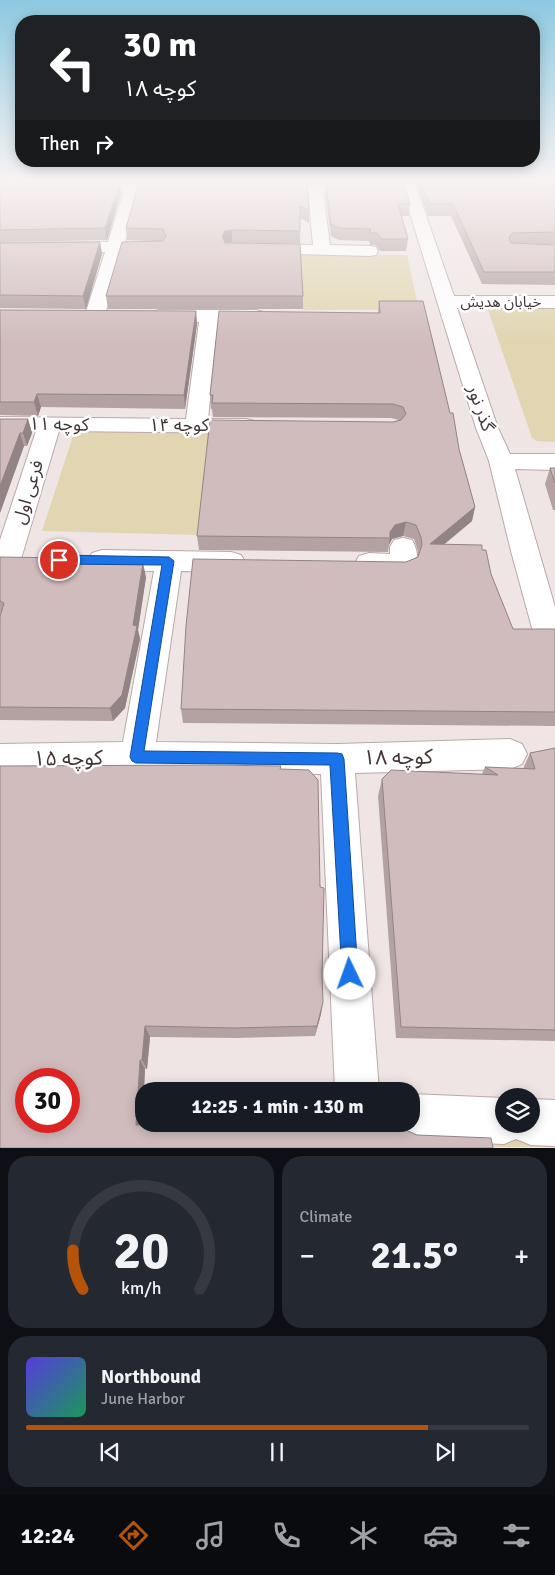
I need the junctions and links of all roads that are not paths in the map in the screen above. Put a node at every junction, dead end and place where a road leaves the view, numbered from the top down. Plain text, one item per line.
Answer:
1 (119, 235) edge
2 (320, 235) edge
3 (424, 235) edge
4 (158, 247) edge
5 (0, 248) edge
6 (115, 248) junction
7 (252, 249) edge
8 (322, 250) junction
9 (370, 251) dead end
10 (446, 302) junction
11 (555, 302) edge
12 (95, 315) edge
13 (142, 316) edge
14 (209, 316) junction
15 (275, 317) edge
16 (0, 424) edge
17 (50, 424) junction
18 (118, 425) joint
19 (196, 425) junction
20 (264, 426) edge
21 (501, 461) junction
22 (555, 462) edge
23 (403, 547) dead end
24 (4, 559) edge
25 (36, 559) edge
26 (73, 560) edge
27 (169, 561) junction
28 (257, 562) edge
29 (345, 563) edge
30 (555, 631) edge
31 (510, 754) dead end
32 (136, 757) junction
33 (0, 759) edge
34 (337, 759) junction
35 (356, 1082) edge
36 (420, 1117) edge
37 (495, 1121) edge
38 (540, 1122) edge
39 (555, 1123) edge

1 - 6 street
2 - 8 street
3 - 10 street, گذر نور
4 - 6 street
5 - 6 street
6 - 12 street
7 - 8 street
8 - 9 street
10 - 11 street, خیابان هدیش
10 - 21 street, گذر نور
13 - 14 street
14 - 15 street
14 - 19 street
16 - 17 street, کوچه ۱۱
17 - 18 street, کوچه ۱۱
17 - 24 street, فرعی اول
18 - 19 street, کوچه ۱۴
19 - 20 street, کوچه ۱۴
21 - 22 street
21 - 30 street, گذر نور
23 - 29 street
24 - 25 street
26 - 27 street
27 - 28 street
27 - 32 street
31 - 34 street, کوچه ۱۸
32 - 33 street, کوچه ۱۵
32 - 34 street, کوچه ۱۸
34 - 35 street
36 - 37 street
38 - 39 street

